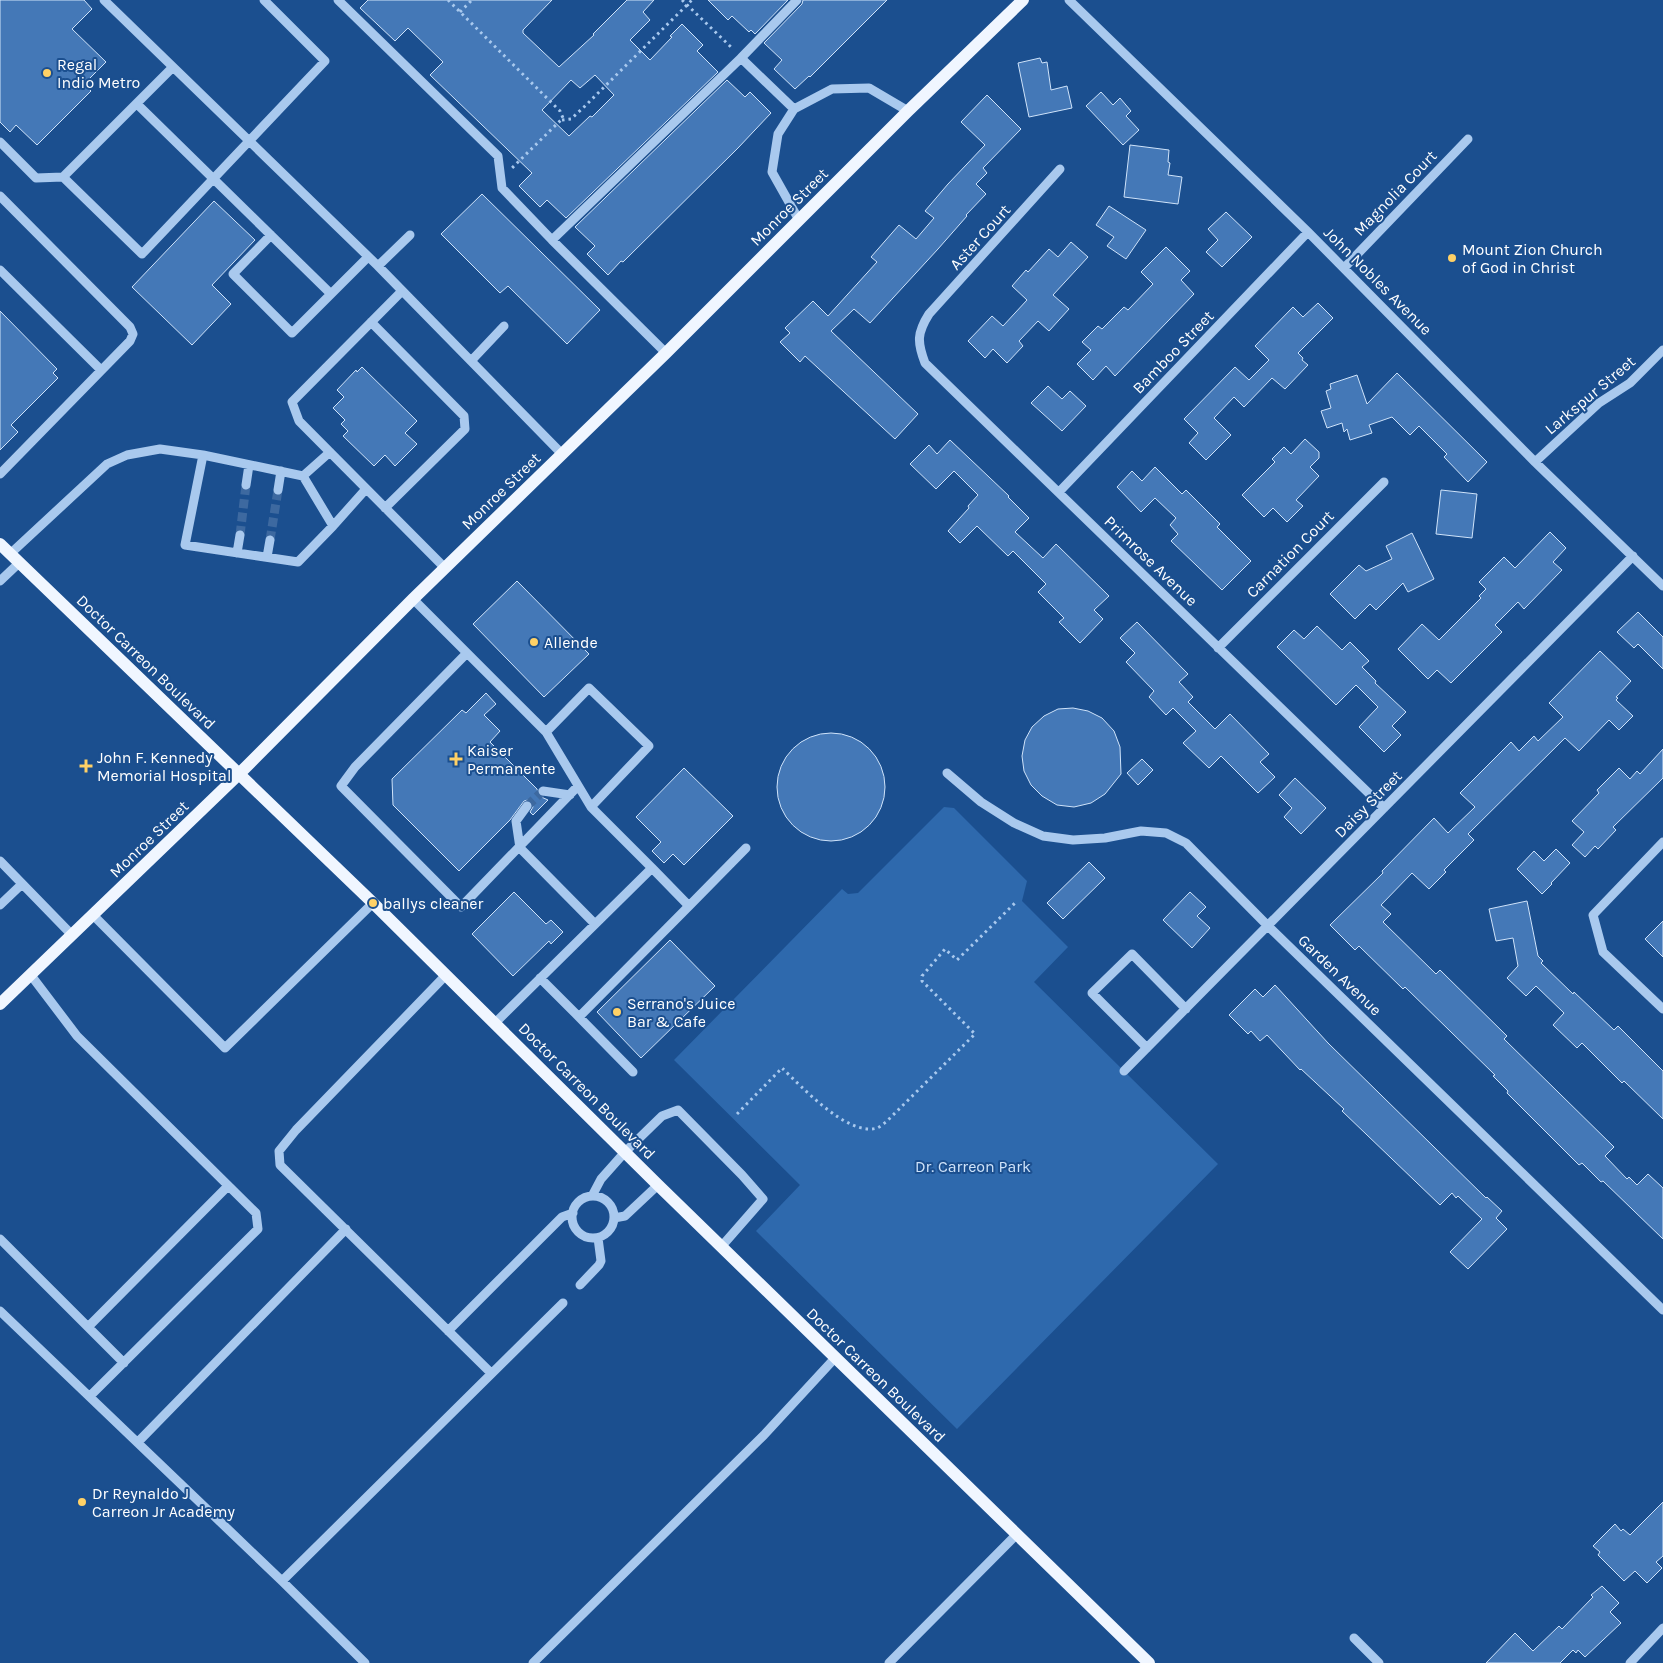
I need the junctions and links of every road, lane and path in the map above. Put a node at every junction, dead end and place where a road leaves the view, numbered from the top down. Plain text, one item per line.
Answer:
1 (104, 0) edge
2 (264, 0) edge
3 (338, 0) edge
4 (448, 0) edge
5 (472, 0) edge
6 (682, 0) edge
7 (692, 0) edge
8 (798, 0) edge
9 (1023, 0) edge
10 (1069, 0) edge
11 (687, 5) junction
12 (460, 12) junction
13 (741, 58) junction
14 (173, 67) junction
15 (137, 104) junction
16 (794, 109) junction
17 (908, 111) junction
18 (561, 120) junction
19 (1468, 139) dead end
20 (250, 141) junction
21 (0, 142) edge
22 (1060, 169) dead end
23 (63, 178) junction
24 (501, 178) junction
25 (214, 179) junction
26 (0, 196) edge
27 (799, 220) junction
28 (1308, 232) junction
29 (271, 235) junction
30 (410, 235) dead end
31 (552, 240) junction
32 (368, 257) junction
33 (378, 266) junction
34 (1344, 268) junction
35 (0, 270) edge
36 (402, 291) junction
37 (332, 294) junction
38 (371, 322) junction
39 (922, 325) joint
40 (504, 326) dead end
41 (1663, 350) edge
42 (666, 353) junction
43 (471, 361) junction
44 (102, 370) junction
45 (330, 452) junction
46 (562, 454) junction
47 (203, 455) junction
48 (1535, 462) junction
49 (249, 465) junction
50 (281, 471) junction
51 (0, 474) edge
52 (303, 476) junction
53 (1384, 482) dead end
54 (246, 485) tunnel mouth
55 (366, 489) junction
56 (278, 490) tunnel mouth
57 (1058, 492) junction
58 (385, 508) junction
59 (333, 526) junction
60 (240, 535) tunnel mouth
61 (270, 540) tunnel mouth
62 (0, 544) edge
63 (237, 553) junction
64 (1633, 556) junction
65 (267, 557) junction
66 (14, 558) junction
67 (445, 568) junction
68 (0, 581) edge
69 (1663, 586) edge
70 (413, 599) junction
71 (1218, 648) junction
72 (466, 654) junction
73 (546, 732) junction
74 (947, 773) dead end
75 (238, 775) junction
76 (578, 786) junction
77 (543, 791) dead end
78 (570, 795) junction
79 (526, 806) tunnel mouth
80 (591, 806) junction
81 (1384, 808) junction
82 (1663, 842) edge
83 (520, 848) junction
84 (746, 848) dead end
85 (0, 862) edge
86 (652, 868) junction
87 (22, 884) junction
88 (373, 903) junction
89 (1015, 903) dead end
90 (0, 905) edge
91 (689, 906) junction
92 (93, 915) junction
93 (595, 924) junction
94 (1268, 926) junction
95 (72, 935) junction
96 (30, 974) junction
97 (446, 975) junction
98 (540, 978) junction
99 (3, 996) edge
100 (1186, 1009) junction
101 (1663, 1009) edge
102 (578, 1017) junction
103 (495, 1023) junction
104 (1147, 1048) junction
105 (633, 1072) dead end
106 (1124, 1072) dead end
107 (737, 1114) dead end
108 (625, 1152) junction
109 (658, 1185) junction
110 (228, 1186) junction
111 (592, 1196) junction
112 (573, 1213) junction
113 (614, 1218) junction
114 (346, 1229) junction
115 (598, 1238) junction
116 (0, 1239) edge
117 (721, 1247) junction
118 (580, 1285) dead end
119 (564, 1303) dead end
120 (0, 1310) edge
121 (1663, 1310) edge
122 (88, 1327) junction
123 (448, 1330) junction
124 (835, 1358) junction
125 (124, 1363) junction
126 (491, 1373) junction
127 (90, 1396) junction
128 (138, 1442) junction
129 (1016, 1534) junction
130 (282, 1581) junction
131 (1663, 1628) edge
132 (1354, 1638) dead end
133 (365, 1663) edge
134 (533, 1663) edge
135 (889, 1663) edge
136 (1149, 1663) edge
137 (1379, 1663) edge
138 (1630, 1663) edge

1 - 14 street
2 - 20 street
3 - 24 street
4 - 12 path
5 - 12 path
6 - 11 path
7 - 11 path
8 - 13 street
9 - 17 main road, Monroe Street
10 - 28 street, John Nobles Avenue
11 - 13 path
11 - 18 path
12 - 18 path
13 - 16 street
13 - 31 street
14 - 15 street
14 - 20 street
15 - 23 street
15 - 25 street
16 - 17 street
16 - 27 street
17 - 27 main road, Monroe Street
18 - 24 path
19 - 34 street, Magnolia Court
20 - 25 street
20 - 32 street
21 - 23 street
22 - 39 street, Aster Court
23 - 25 street
24 - 31 street
25 - 29 street
26 - 44 street
27 - 42 main road, Monroe Street
28 - 34 street, John Nobles Avenue
28 - 57 street, Bamboo Street
29 - 37 street
29 - 37 street
30 - 33 street
31 - 42 street
32 - 33 street
32 - 37 street
33 - 36 street
34 - 48 street, John Nobles Avenue
35 - 44 street
36 - 38 street
36 - 43 street
38 - 45 street
38 - 58 street
39 - 57 street, Primrose Avenue
40 - 43 street
41 - 48 street, Larkspur Street
42 - 46 main road, Monroe Street
43 - 46 street
44 - 51 street
45 - 52 street
45 - 55 street
46 - 67 main road, Monroe Street
47 - 49 street
47 - 63 street
47 - 66 street
48 - 64 street, John Nobles Avenue
49 - 50 street
49 - 54 street
50 - 52 street
50 - 56 street
52 - 59 street
53 - 71 street, Carnation Court
55 - 58 street
55 - 59 street
57 - 71 street, Primrose Avenue
58 - 67 street
59 - 65 street
60 - 63 street
61 - 65 street
62 - 66 main road, Doctor Carreon Boulevard
63 - 65 street
64 - 69 street, John Nobles Avenue
64 - 81 street, Daisy Street
66 - 68 street
66 - 75 main road, Doctor Carreon Boulevard
67 - 70 main road, Monroe Street
70 - 72 street
70 - 75 main road, Monroe Street
71 - 81 street, Primrose Avenue
72 - 73 street
72 - 83 street
73 - 76 street
73 - 80 street
74 - 94 street, Garden Avenue
75 - 88 main road, Doctor Carreon Boulevard
75 - 92 main road, Monroe Street
76 - 78 street
76 - 80 street
77 - 78 street
78 - 83 street
79 - 83 street
80 - 86 street
81 - 94 street, Daisy Street
82 - 101 street
83 - 93 street
84 - 91 street
85 - 87 street
86 - 91 street
86 - 93 street
87 - 90 street
87 - 95 street
88 - 92 street
88 - 97 main road, Doctor Carreon Boulevard
89 - 107 path
91 - 102 street
92 - 95 main road, Monroe Street
93 - 98 street
94 - 100 street, Daisy Street
94 - 121 street, Garden Avenue
95 - 96 main road, Monroe Street
96 - 99 main road, Monroe Street
96 - 110 street
97 - 103 main road, Doctor Carreon Boulevard
97 - 114 street
98 - 102 street
98 - 103 street
100 - 104 street, Daisy Street
100 - 104 street
102 - 105 street
103 - 108 main road, Doctor Carreon Boulevard
104 - 106 street, Daisy Street
108 - 109 main road, Doctor Carreon Boulevard
108 - 111 street
108 - 117 street
109 - 113 street
109 - 117 main road, Doctor Carreon Boulevard
110 - 122 street
110 - 125 street
111 - 112 street
111 - 113 street
112 - 115 street
112 - 123 street
113 - 115 street
114 - 123 street
114 - 128 street
115 - 118 street
116 - 122 street
117 - 124 main road, Doctor Carreon Boulevard
119 - 126 street
120 - 127 street
122 - 125 street
123 - 126 street
124 - 129 main road, Doctor Carreon Boulevard
124 - 134 street
125 - 127 street
126 - 130 street
127 - 128 street
128 - 130 street
129 - 135 street
129 - 136 main road, Doctor Carreon Boulevard
130 - 133 street
131 - 138 street
132 - 137 street

